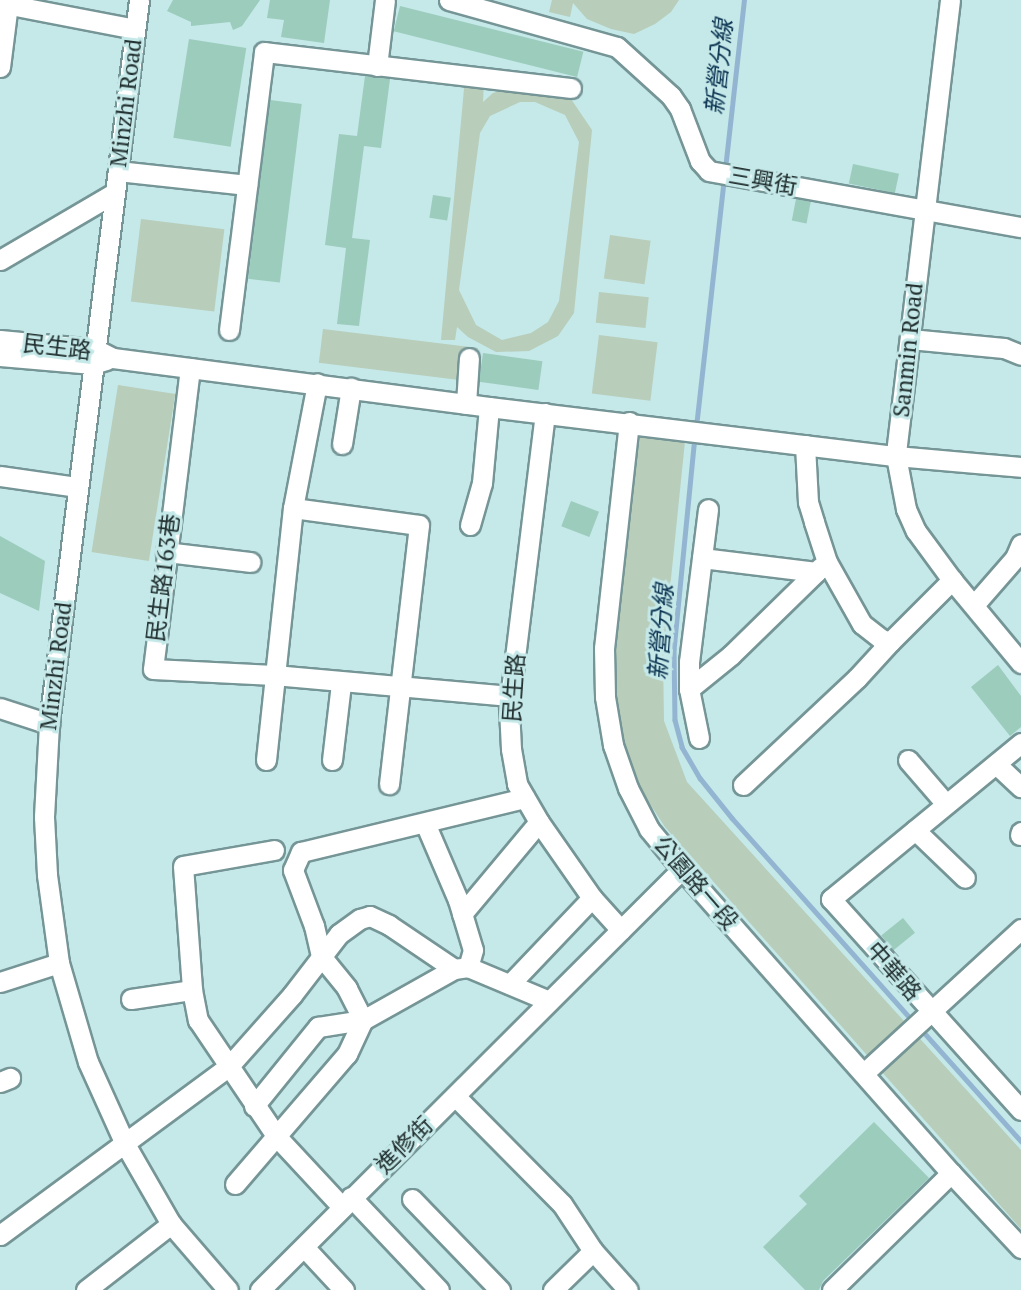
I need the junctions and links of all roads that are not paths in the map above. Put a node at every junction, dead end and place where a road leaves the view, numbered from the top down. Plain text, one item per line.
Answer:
1 (139, 0) edge
2 (386, 0) edge
3 (449, 0) edge
4 (950, 0) edge
5 (4, 3) edge
6 (135, 29) junction
7 (377, 66) junction
8 (0, 67) edge
9 (571, 88) dead end
10 (118, 171) junction
11 (247, 185) junction
12 (114, 193) junction
13 (925, 210) junction
14 (1021, 227) edge
15 (0, 260) edge
16 (229, 330) dead end
17 (909, 339) junction
18 (0, 340) edge
19 (1021, 355) edge
20 (0, 356) edge
21 (94, 357) junction
22 (469, 358) dead end
23 (190, 368) junction
24 (317, 383) junction
25 (351, 387) junction
26 (466, 404) junction
27 (489, 407) junction
28 (544, 413) junction
29 (629, 422) junction
30 (342, 444) dead end
31 (805, 444) junction
32 (896, 456) junction
33 (1021, 467) edge
34 (0, 476) edge
35 (77, 487) junction
36 (293, 508) junction
37 (708, 509) dead end
38 (470, 525) dead end
39 (1021, 544) edge
40 (166, 552) junction
41 (702, 558) junction
42 (250, 562) dead end
43 (822, 567) junction
44 (952, 580) junction
45 (974, 605) junction
46 (890, 642) junction
47 (1021, 663) edge
48 (274, 675) junction
49 (341, 683) junction
50 (399, 688) junction
51 (689, 689) junction
52 (510, 696) junction
53 (0, 708) edge
54 (49, 724) junction
55 (699, 738) dead end
56 (1021, 743) edge
57 (266, 760) dead end
58 (332, 760) dead end
59 (908, 760) dead end
60 (996, 764) junction
61 (389, 784) dead end
62 (743, 785) dead end
63 (1021, 787) edge
64 (525, 798) junction
65 (946, 804) junction
66 (425, 822) junction
67 (539, 822) junction
68 (915, 830) junction
69 (274, 850) dead end
70 (682, 869) junction
71 (965, 878) dead end
72 (592, 898) junction
73 (462, 914) junction
74 (1021, 929) edge
75 (621, 930) junction
76 (321, 956) junction
77 (59, 963) junction
78 (461, 968) junction
79 (0, 982) edge
80 (510, 984) junction
81 (192, 990) junction
82 (131, 999) dead end
83 (549, 1001) junction
84 (931, 1013) junction
85 (363, 1020) junction
86 (229, 1066) junction
87 (864, 1073) junction
88 (455, 1096) junction
89 (254, 1107) junction
90 (1021, 1110) edge
91 (277, 1136) junction
92 (125, 1144) junction
93 (951, 1173) junction
94 (235, 1184) dead end
95 (412, 1199) dead end
96 (347, 1202) junction
97 (171, 1224) junction
98 (0, 1235) edge
99 (303, 1247) junction
100 (1021, 1248) edge
101 (593, 1251) junction
102 (555, 1289) edge
103 (86, 1290) edge
104 (228, 1290) edge
105 (260, 1290) edge
106 (344, 1290) edge
107 (439, 1290) edge
108 (500, 1290) edge
109 (628, 1290) edge
110 (832, 1290) edge

1 - 6 street, Minzhi Road
2 - 7 street
3 - 13 street, 三興街
4 - 13 street, Sanmin Road
5 - 6 street
5 - 8 street
6 - 10 street, Minzhi Road
7 - 9 street
7 - 11 street
10 - 11 street
10 - 12 street, Minzhi Road
11 - 16 street
12 - 15 street
12 - 21 street, Minzhi Road
13 - 14 street, 三興街
13 - 17 street, Sanmin Road
17 - 19 street
17 - 32 street, Sanmin Road
18 - 21 street, 民生路
20 - 21 street, 民生路
21 - 23 street, 民生路
21 - 35 street, Minzhi Road
22 - 26 street
23 - 24 street, 民生路
23 - 40 street, 民生路163巷
24 - 25 street, 民生路
24 - 36 street
25 - 26 street, 民生路
25 - 30 street
26 - 27 street, 民生路
27 - 28 street, 民生路
27 - 38 street
28 - 29 street, 民生路
28 - 52 street, 民生路
29 - 31 street, 民生路
29 - 70 street, 公園路一段
31 - 32 street, 民生路
31 - 43 street
32 - 33 street, 民生路
32 - 44 street, Sanmin Road
34 - 35 street
35 - 54 street, Minzhi Road
36 - 48 street
36 - 50 street
37 - 41 street
39 - 45 street
40 - 42 street
40 - 48 street, 民生路163巷
41 - 43 street
41 - 51 street
43 - 46 street
43 - 51 street
44 - 45 street, Sanmin Road
44 - 46 street
45 - 47 street, Sanmin Road
46 - 62 street
48 - 49 street, 民生路163巷
48 - 57 street
49 - 50 street, 民生路163巷
49 - 58 street
50 - 52 street, 民生路163巷
50 - 61 street
51 - 55 street
52 - 64 street, 民生路
53 - 54 street
54 - 77 street, Minzhi Road
56 - 60 street
59 - 65 street
60 - 63 street
60 - 65 street
64 - 66 street
64 - 67 street, 民生路
65 - 68 street
66 - 73 street
66 - 76 street
67 - 72 street, 民生路
67 - 73 street
68 - 71 street
68 - 84 street, 中華路
69 - 81 street
70 - 75 street, 進修街
70 - 87 street, 公園路一段
72 - 75 street, 民生路
72 - 80 street
73 - 78 street
74 - 84 street, 中華路
75 - 83 street, 進修街
76 - 78 street
76 - 85 street
76 - 86 street
77 - 79 street
77 - 92 street, Minzhi Road
78 - 80 street
78 - 85 street
80 - 83 street
81 - 82 street
81 - 86 street
83 - 88 street, 進修街
84 - 87 street
84 - 90 street
85 - 89 street
85 - 91 street
86 - 89 street
86 - 92 street
87 - 93 street, 公園路一段
88 - 96 street, 進修街
88 - 101 street
89 - 91 street
91 - 94 street
91 - 96 street
92 - 97 street, Minzhi Road
92 - 98 street
93 - 100 street, 公園路一段
93 - 110 street
95 - 108 street
96 - 99 street, 進修街
96 - 107 street
97 - 103 street
97 - 104 street, Minzhi Road
99 - 105 street, 進修街
99 - 106 street
101 - 102 street
101 - 109 street

